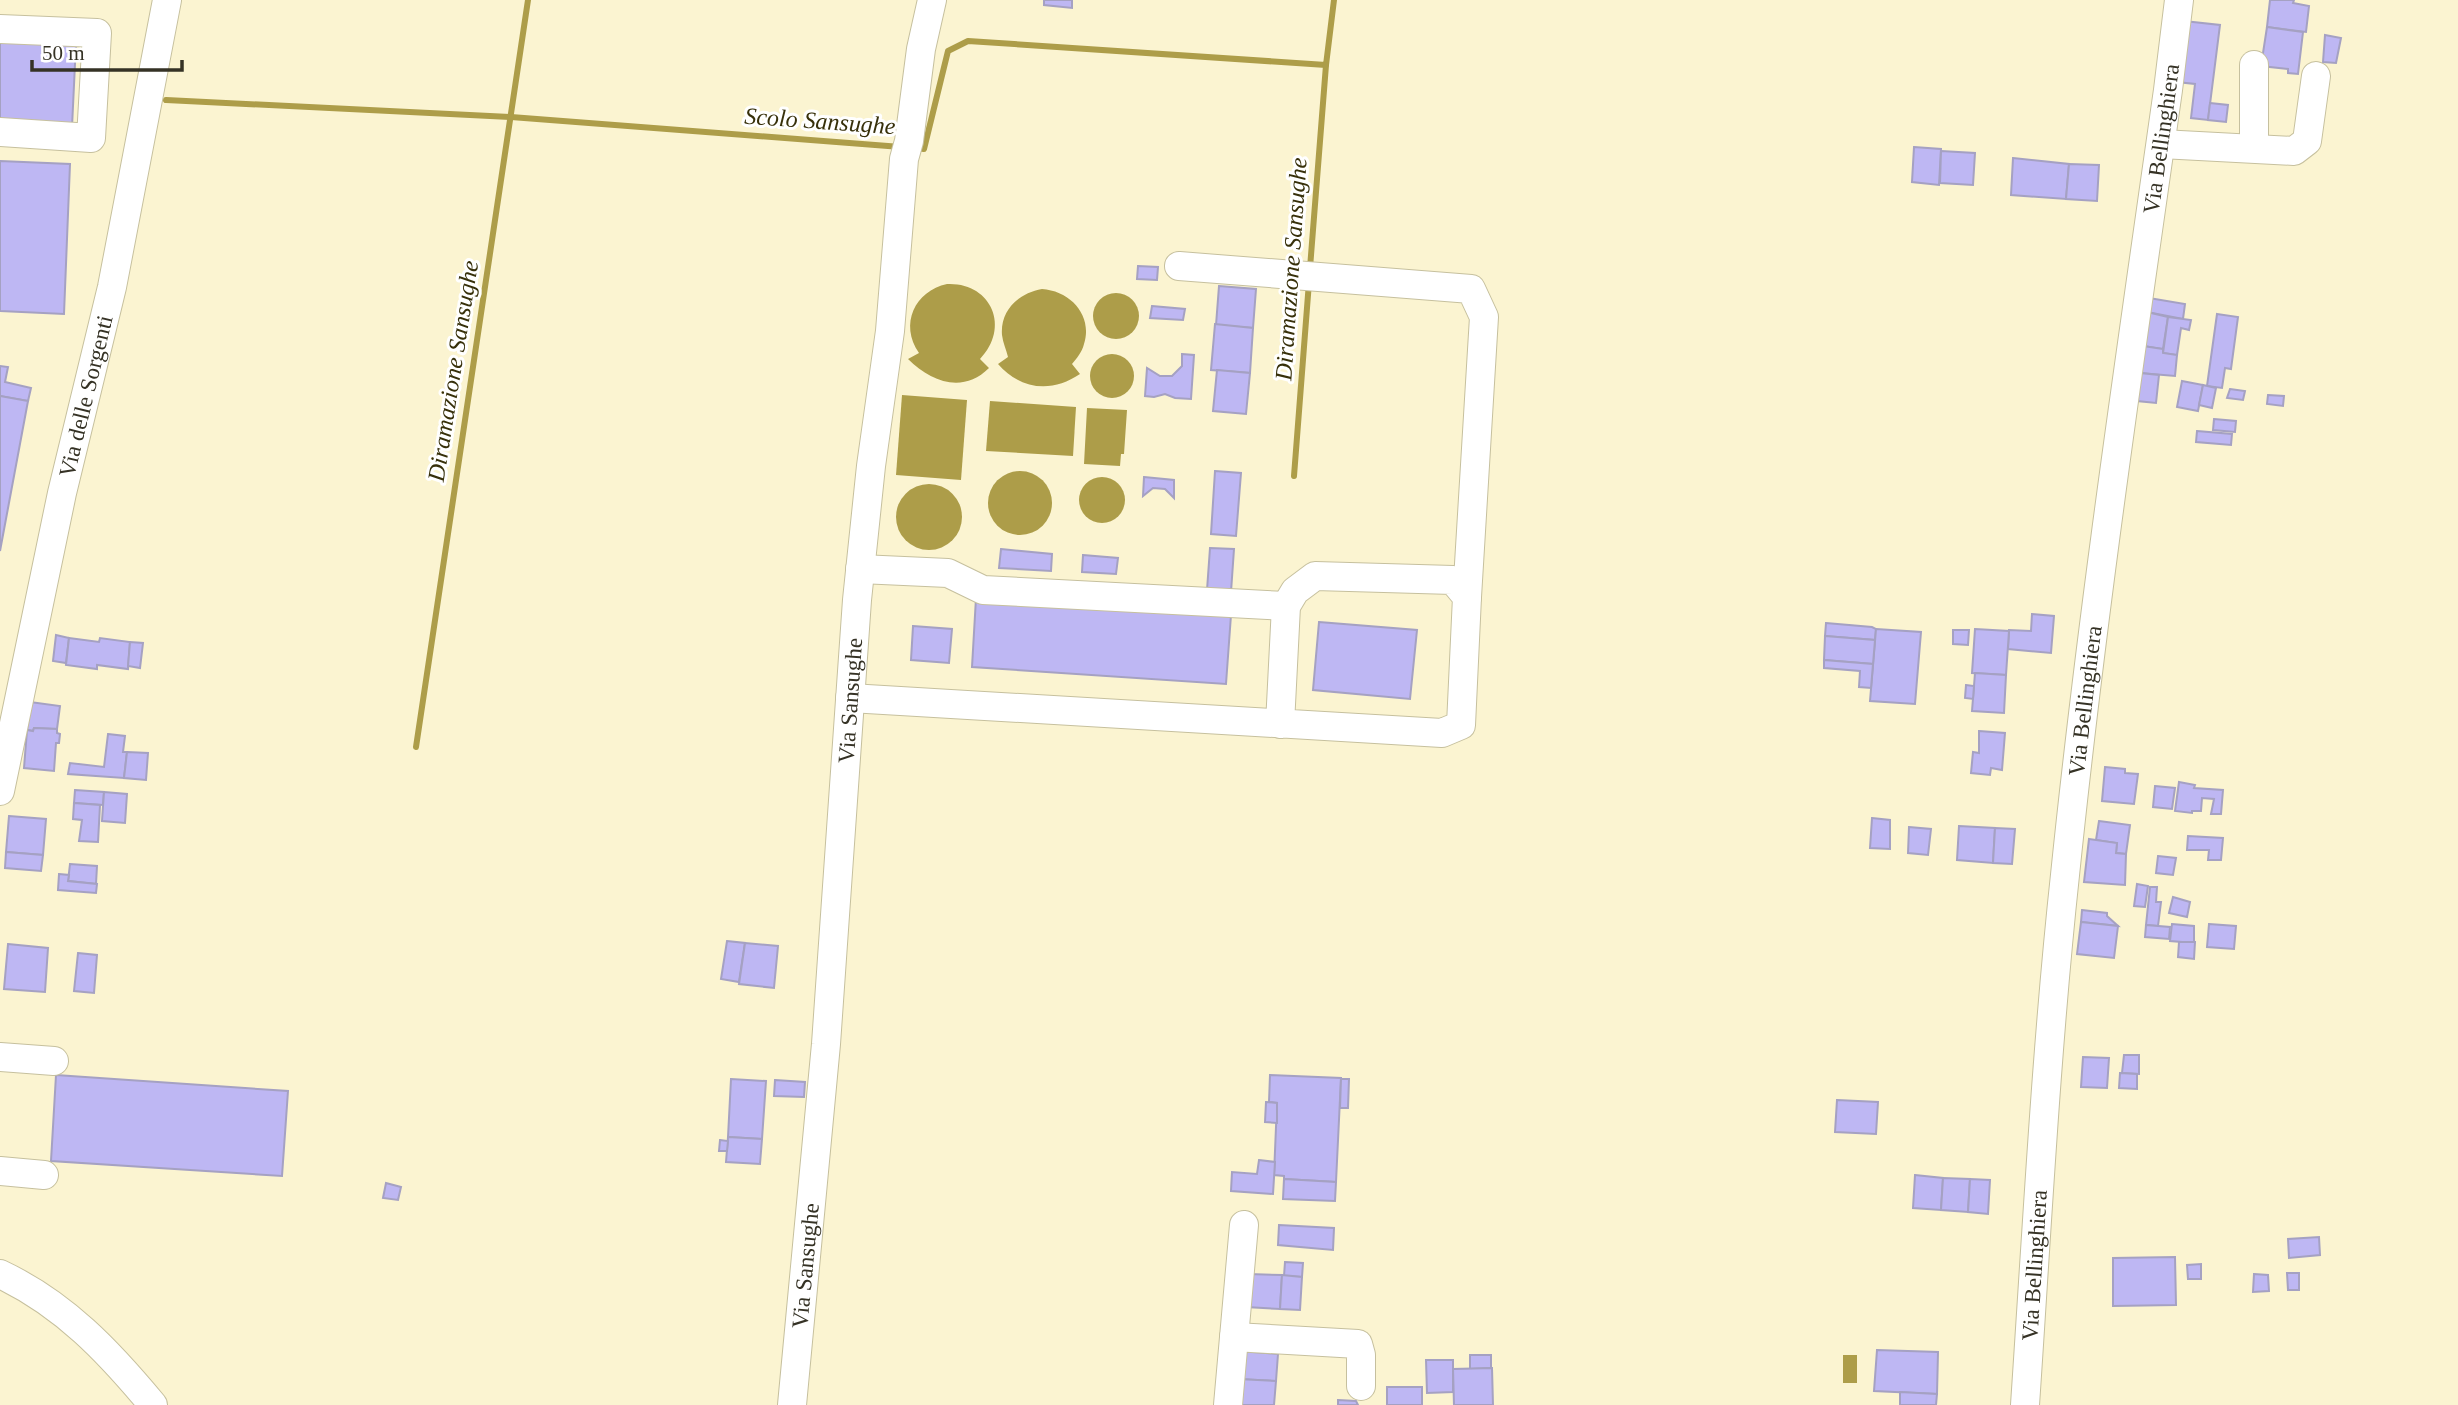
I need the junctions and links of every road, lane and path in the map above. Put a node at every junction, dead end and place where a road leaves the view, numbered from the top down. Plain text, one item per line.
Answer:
1 (167, 0) edge
2 (932, 0) edge
3 (2179, 0) edge
4 (0, 29) edge
5 (2254, 65) dead end
6 (2316, 76) dead end
7 (0, 132) edge
8 (2161, 144) junction
9 (2254, 148) junction
10 (1179, 266) dead end
11 (860, 569) junction
12 (1467, 597) junction
13 (1286, 606) junction
14 (850, 698) junction
15 (1280, 724) junction
16 (0, 791) edge
17 (54, 1061) dead end
18 (1, 1064) edge
19 (0, 1171) edge
20 (44, 1175) dead end
21 (1244, 1225) dead end
22 (0, 1274) edge
23 (1234, 1337) junction
24 (1361, 1386) dead end
25 (153, 1405) edge
26 (792, 1405) edge
27 (1228, 1405) edge
28 (2025, 1405) edge

1 - 16 street, Via delle Sorgenti
2 - 11 street, Via Sansughe
3 - 8 street, Via Bellinghiera
4 - 7 street
5 - 9 street
6 - 9 street
8 - 9 street
8 - 28 street, Via Bellinghiera
10 - 12 street
11 - 13 street
11 - 14 street, Via Sansughe
12 - 13 street
12 - 15 street
13 - 15 street
14 - 15 street
14 - 26 street, Via Sansughe
17 - 18 street
19 - 20 street
21 - 23 street
22 - 25 street
23 - 24 street
23 - 27 street

